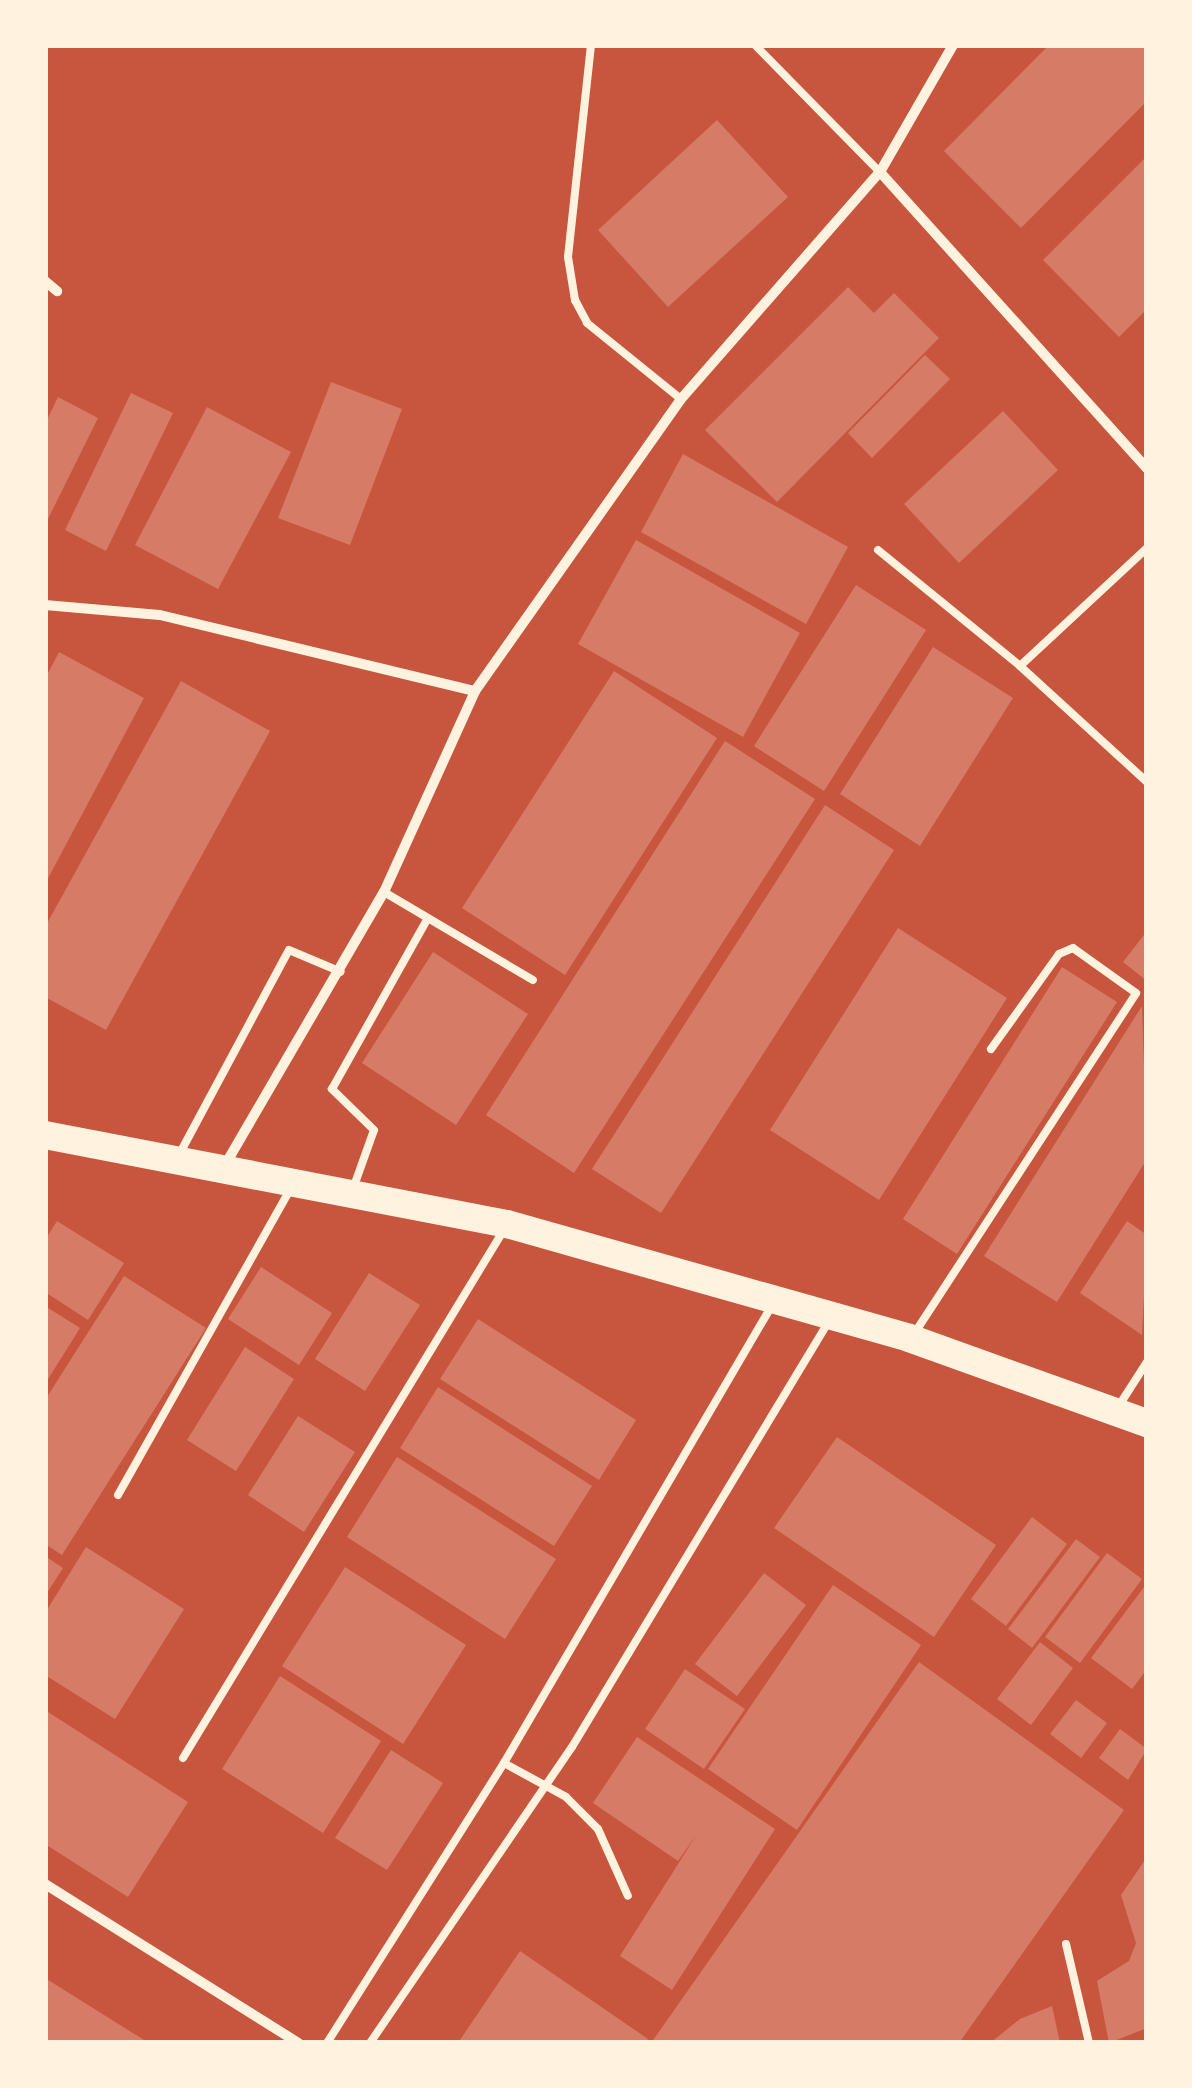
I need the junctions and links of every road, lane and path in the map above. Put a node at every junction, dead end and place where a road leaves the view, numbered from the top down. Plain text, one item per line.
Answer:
1 (591, 45) edge
2 (755, 45) edge
3 (953, 45) edge
4 (880, 172) junction
5 (45, 281) edge
6 (57, 290) dead end
7 (681, 399) junction
8 (1147, 469) edge
9 (1147, 548) edge
10 (878, 550) dead end
11 (45, 606) edge
12 (1020, 666) junction
13 (476, 691) junction
14 (1147, 782) edge
15 (384, 892) junction
16 (427, 920) junction
17 (341, 972) junction
18 (533, 980) dead end
19 (991, 1048) dead end
20 (45, 1134) edge
21 (178, 1157) junction
22 (225, 1166) junction
23 (296, 1180) junction
24 (352, 1190) junction
25 (508, 1224) junction
26 (774, 1298) junction
27 (832, 1316) junction
28 (910, 1338) junction
29 (1147, 1362) edge
30 (1113, 1410) junction
31 (1147, 1423) edge
32 (118, 1495) dead end
33 (183, 1758) dead end
34 (504, 1762) junction
35 (544, 1786) junction
36 (45, 1884) edge
37 (628, 1896) dead end
38 (1066, 1944) dead end
39 (298, 2043) edge
40 (327, 2043) edge
41 (370, 2043) edge
42 (1089, 2043) edge

1 - 7 lane
2 - 4 lane
3 - 4 street
4 - 7 street
4 - 8 street
5 - 6 street
7 - 13 street
9 - 12 lane
10 - 12 lane
11 - 13 street
12 - 14 lane
13 - 15 street
15 - 16 lane
15 - 17 street
16 - 18 lane
16 - 24 lane
17 - 21 lane
17 - 22 street
19 - 28 lane
20 - 21 highway
21 - 22 highway
22 - 23 highway
23 - 24 highway
23 - 32 lane
24 - 25 highway
25 - 26 highway
25 - 33 lane
26 - 27 highway
26 - 34 lane
27 - 28 highway
27 - 35 lane
28 - 30 highway
29 - 30 lane
30 - 31 highway
34 - 35 lane
34 - 40 lane
35 - 37 lane
35 - 41 lane
36 - 39 street
38 - 42 lane

